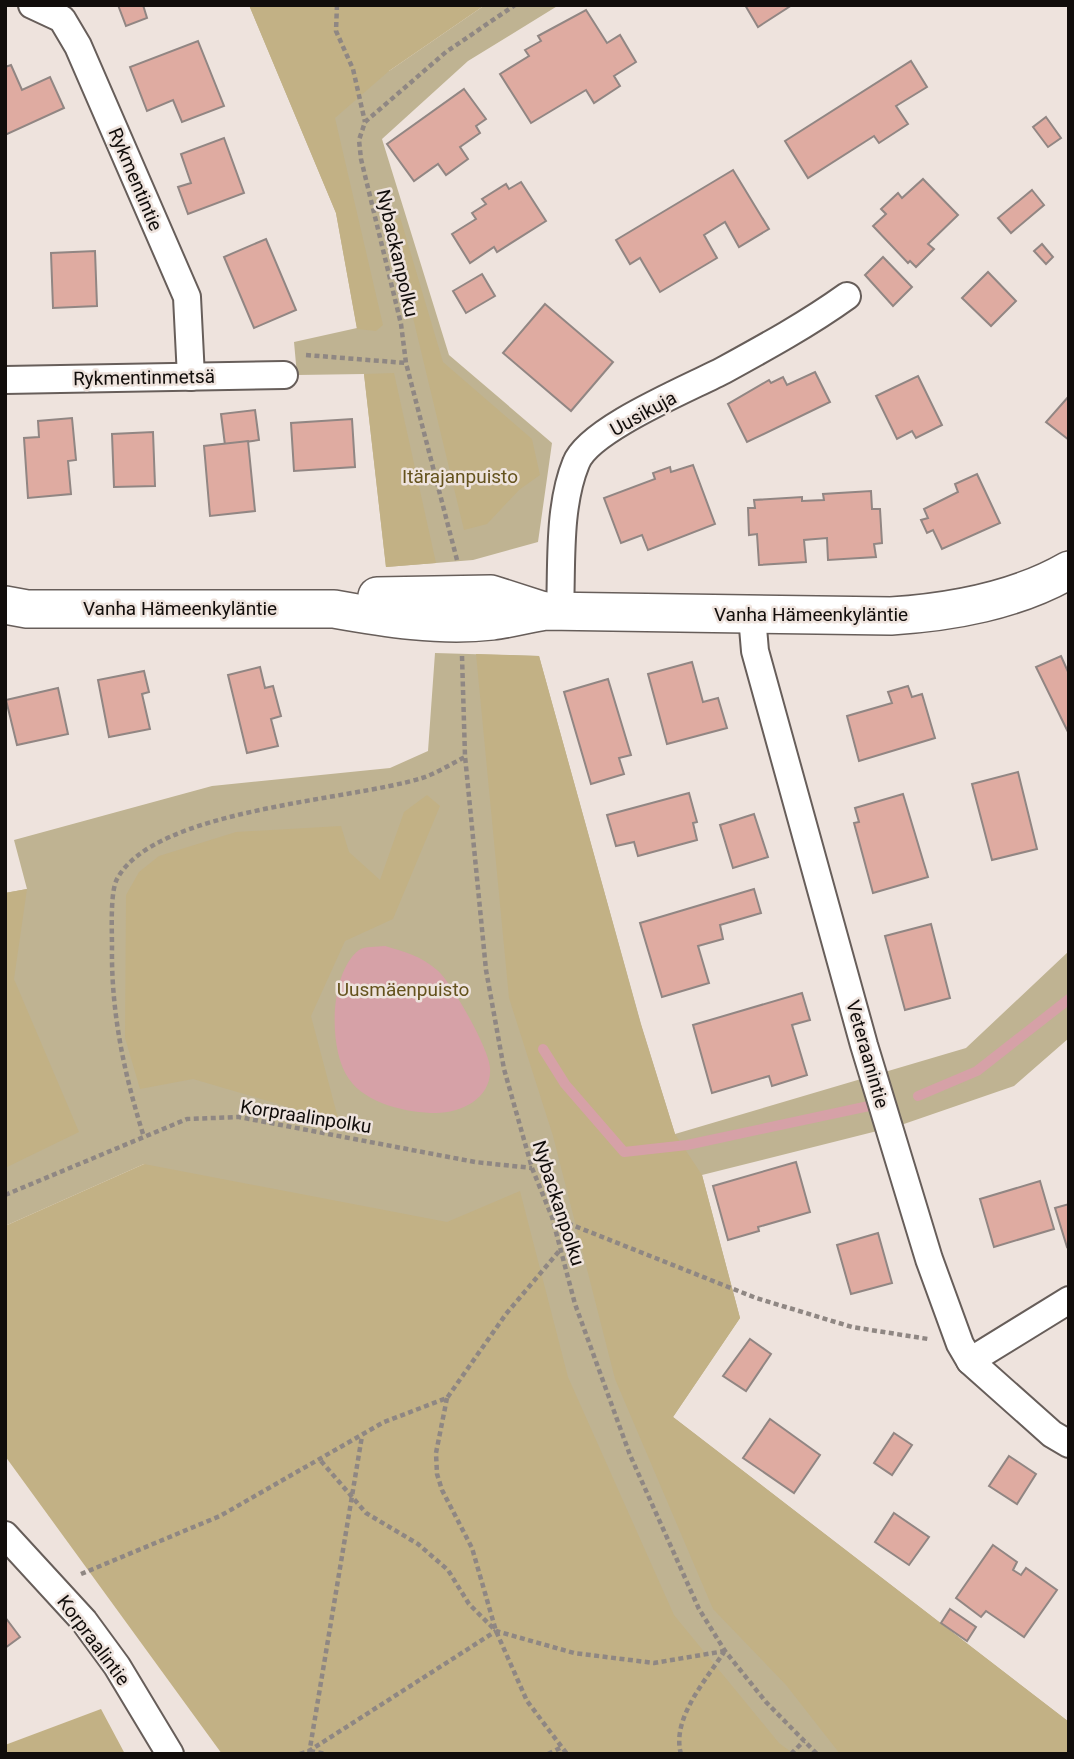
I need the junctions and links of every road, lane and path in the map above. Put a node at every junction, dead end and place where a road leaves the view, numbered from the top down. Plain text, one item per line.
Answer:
1 (32, 5) edge
2 (337, 5) edge
3 (515, 5) edge
4 (365, 122) junction
5 (847, 296) dead end
6 (301, 355) dead end
7 (406, 363) junction
8 (284, 375) dead end
9 (191, 377) junction
10 (5, 380) edge
11 (457, 561) dead end
12 (1069, 570) edge
13 (12, 610) edge
14 (553, 611) junction
15 (752, 616) junction
16 (462, 653) dead end
17 (465, 756) junction
18 (143, 1135) junction
19 (532, 1168) junction
20 (5, 1195) edge
21 (552, 1217) junction
22 (560, 1249) junction
23 (1069, 1300) edge
24 (965, 1352) junction
25 (447, 1398) junction
26 (362, 1436) junction
27 (1069, 1444) edge
28 (321, 1461) junction
29 (351, 1496) junction
30 (5, 1535) edge
31 (71, 1579) dead end
32 (496, 1631) junction
33 (725, 1651) junction
34 (804, 1741) junction
35 (562, 1747) junction
36 (309, 1752) edge
37 (170, 1754) edge
38 (300, 1754) edge
39 (326, 1754) edge
40 (548, 1754) edge
41 (567, 1754) edge
42 (681, 1754) edge
43 (790, 1754) edge
44 (817, 1754) edge

1 - 9 street, Rykmentintie
2 - 4 path
3 - 4 path
4 - 7 path, Nybackanpolku
5 - 14 street, Uusikuja
6 - 7 path
7 - 11 path, Nybackanpolku
8 - 9 street, Rykmentinmetsä
9 - 10 street, Rykmentinmetsä
12 - 15 street, Vanha Hämeenkyläntie
13 - 14 street, Vanha Hämeenkyläntie
14 - 15 street, Vanha Hämeenkyläntie
15 - 24 street, Veteraanintie
16 - 17 path, Nybackanpolku
17 - 18 path
17 - 19 path, Nybackanpolku
18 - 19 path, Korpraalinpolku
18 - 20 path, Korpraalinpolku
19 - 21 path, Nybackanpolku
21 - 22 path, Nybackanpolku
21 - 24 path
22 - 25 path
22 - 33 path, Nybackanpolku
23 - 24 street
24 - 27 street, Veteraanintie
25 - 26 path
25 - 32 path
26 - 28 path
26 - 29 path
28 - 29 path
28 - 31 path
29 - 32 path
29 - 36 path
30 - 37 street, Korpraalintie
32 - 33 path
32 - 35 path
32 - 36 path
33 - 34 path, Nybackanpolku
33 - 42 path
34 - 43 path
34 - 44 path, Nybackanpolku
35 - 40 path
35 - 41 path
36 - 38 path
36 - 39 path

